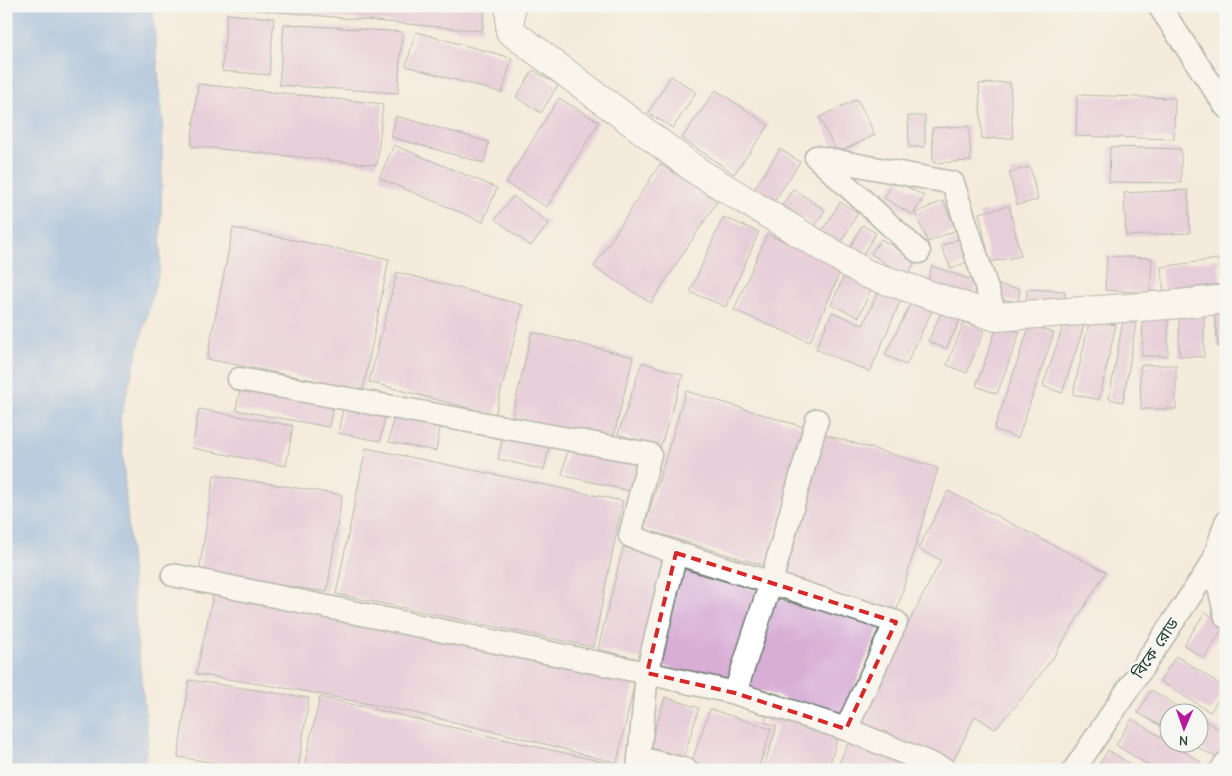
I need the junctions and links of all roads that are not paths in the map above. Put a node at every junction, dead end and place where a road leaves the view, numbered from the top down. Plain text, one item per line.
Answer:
1 (510, 6) edge
2 (1159, 6) edge
3 (1226, 107) edge
4 (919, 252) dead end
5 (1226, 299) edge
6 (996, 317) junction
7 (238, 378) dead end
8 (817, 420) dead end
9 (1226, 522) edge
10 (676, 553) junction
11 (1213, 562) junction
12 (173, 575) dead end
13 (771, 582) junction
14 (1226, 617) edge
15 (647, 673) junction
16 (735, 693) junction
17 (846, 729) junction
18 (1226, 763) edge
19 (638, 764) edge
20 (686, 770) edge
21 (946, 770) edge
22 (1074, 770) edge
23 (1221, 770) edge

1 - 6 street
2 - 3 street
4 - 6 street
5 - 6 street
7 - 10 street
8 - 13 street
9 - 11 street, বিকে রোড
10 - 13 street
10 - 15 street
11 - 14 street
11 - 22 street, বিকে রোড
12 - 15 street
13 - 16 street
13 - 17 street
15 - 16 street
15 - 19 street
16 - 17 street
17 - 21 street
18 - 23 street
19 - 20 street

